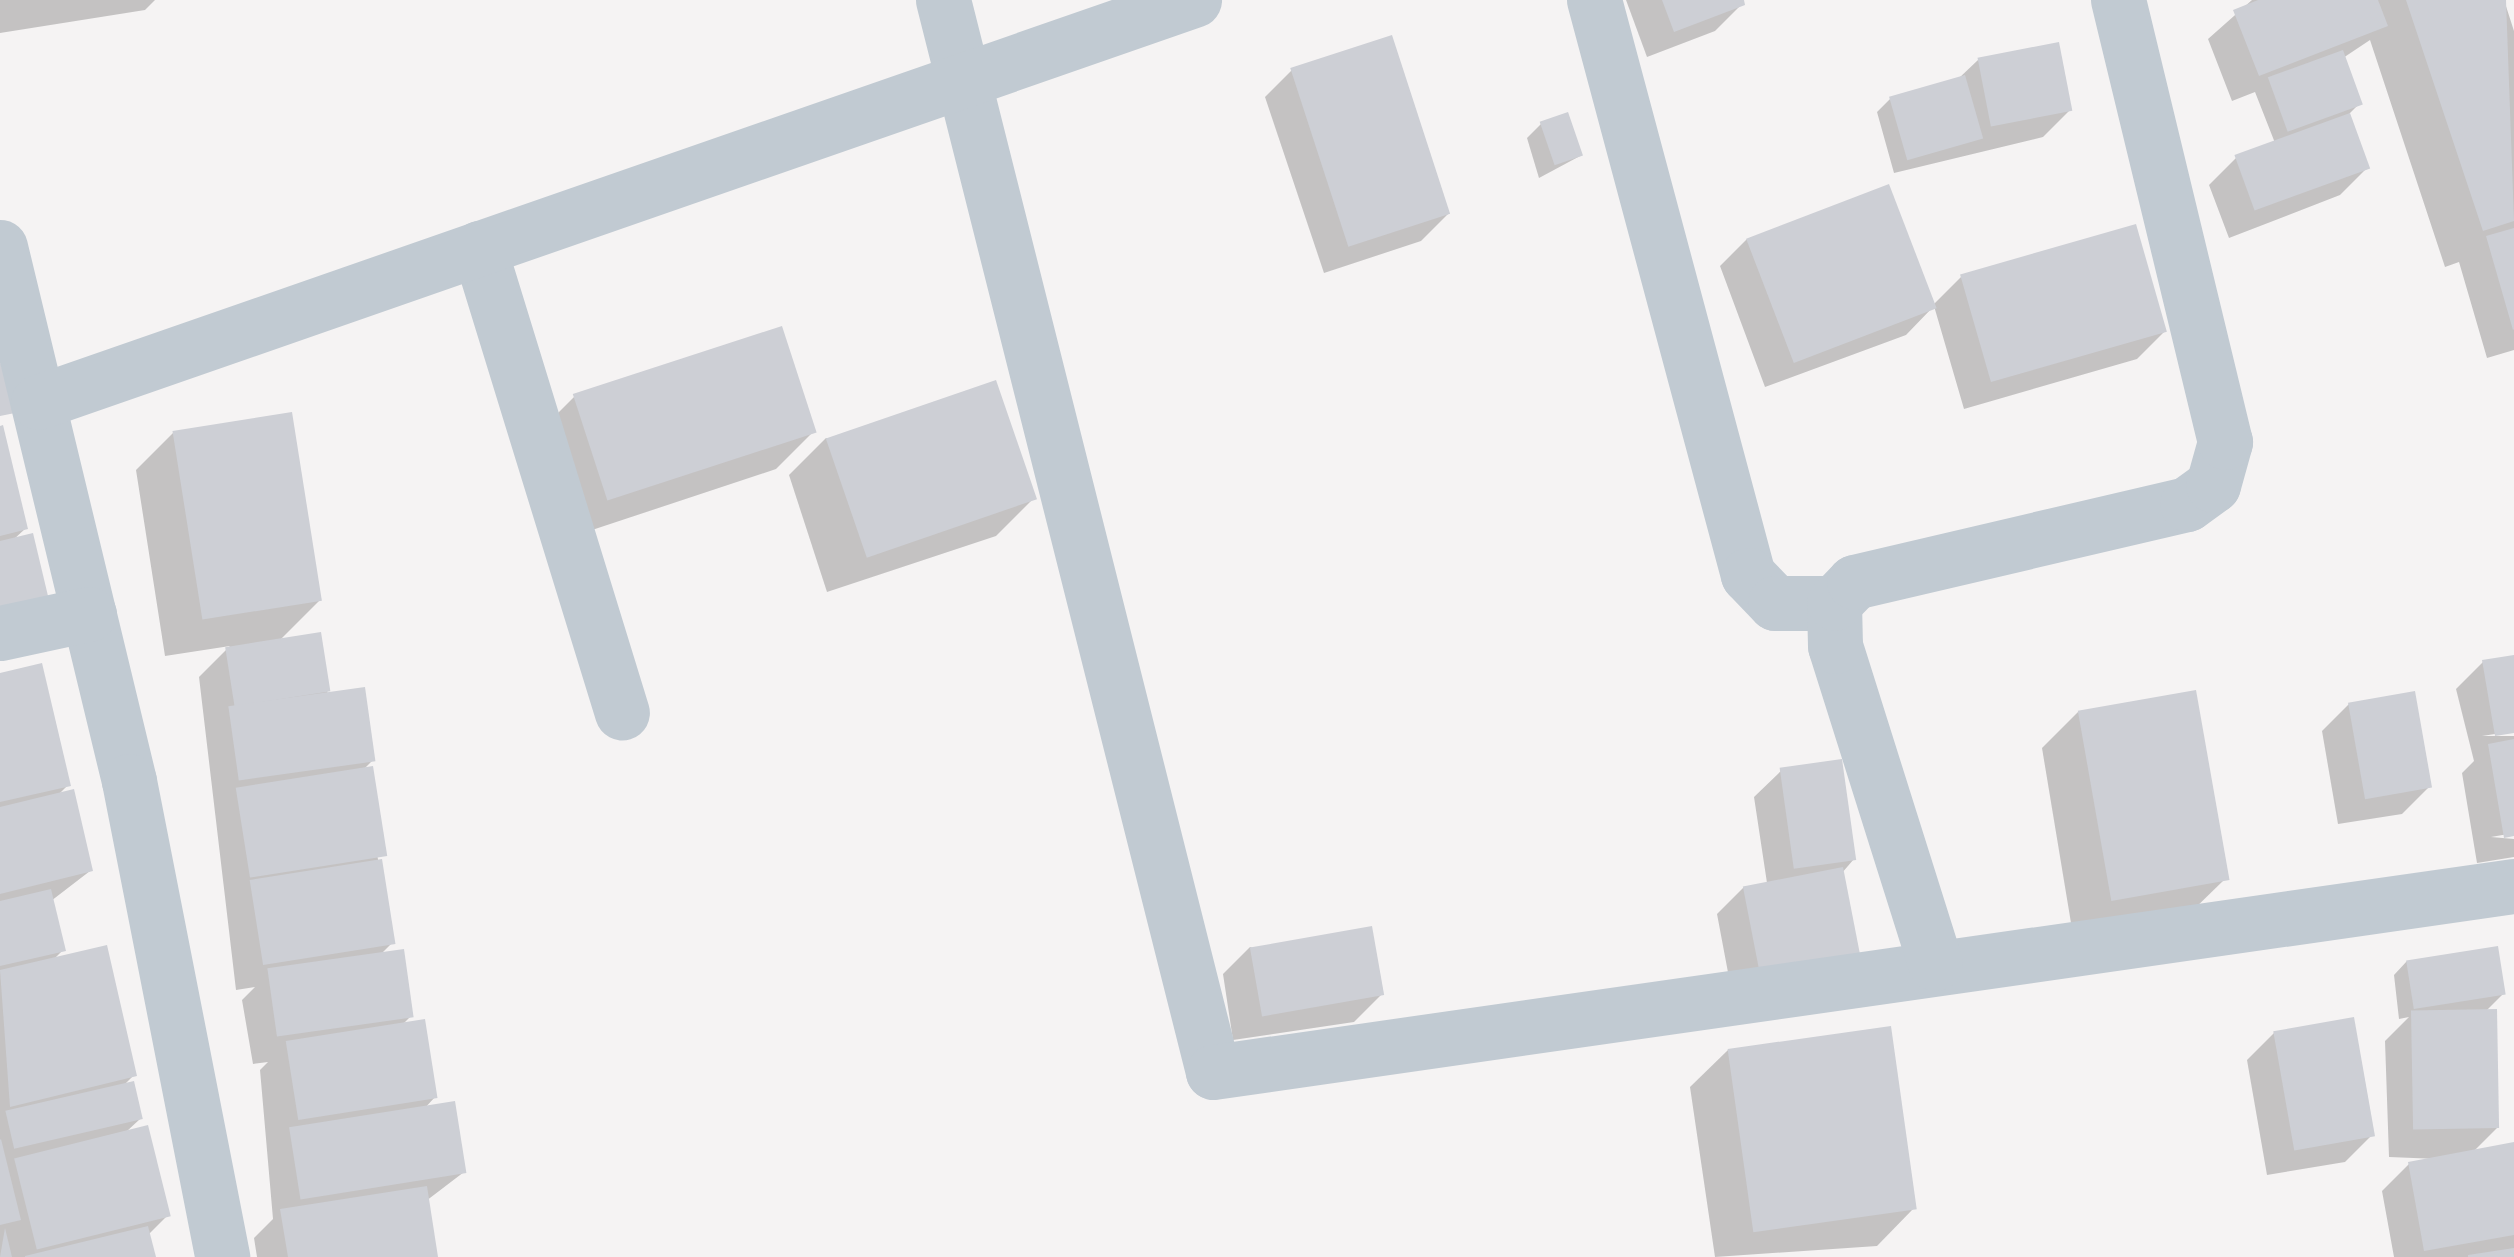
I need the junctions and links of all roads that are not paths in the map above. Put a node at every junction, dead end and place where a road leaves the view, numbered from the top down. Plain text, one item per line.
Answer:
1 (943, 0) edge
2 (1194, 0) edge
3 (1594, 0) edge
4 (2118, 0) edge
5 (963, 79) junction
6 (0, 247) edge
7 (480, 248) junction
8 (38, 402) junction
9 (1834, 603) junction
10 (89, 614) junction
11 (0, 633) edge
12 (622, 713) dead end
13 (2514, 886) edge
14 (1935, 963) junction
15 (222, 1257) edge

1 - 5 street
2 - 5 street
3 - 9 street
4 - 9 street
5 - 7 street
5 - 14 street
6 - 8 street
7 - 8 street
7 - 12 street
8 - 10 street
9 - 14 street
10 - 11 street
10 - 15 street
13 - 14 street

